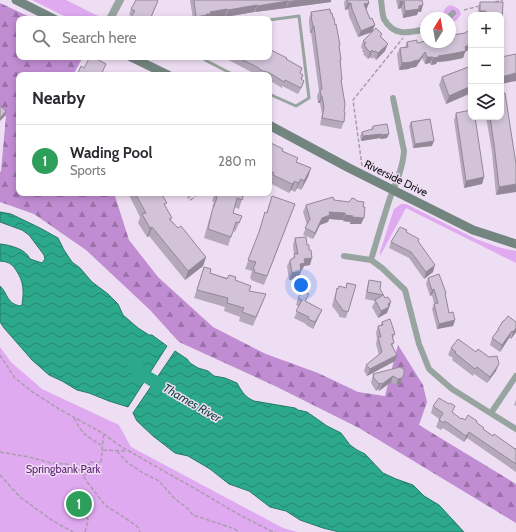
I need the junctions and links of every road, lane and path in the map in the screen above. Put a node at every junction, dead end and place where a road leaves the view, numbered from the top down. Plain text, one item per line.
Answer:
1 (16, 0) edge
2 (120, 0) edge
3 (381, 0) edge
4 (503, 0) edge
5 (490, 3) edge
6 (484, 5) edge
7 (464, 10) dead end
8 (48, 16) edge
9 (112, 16) edge
10 (272, 20) edge
11 (420, 30) edge
12 (406, 33) junction
13 (137, 60) edge
14 (205, 60) edge
15 (162, 72) edge
16 (228, 72) edge
17 (272, 95) edge
18 (394, 98) dead end
19 (272, 128) edge
20 (360, 173) junction
21 (393, 190) junction
22 (516, 244) edge
23 (344, 256) dead end
24 (371, 260) junction
25 (0, 355) edge
26 (516, 376) edge
27 (491, 413) junction
28 (74, 418) junction
29 (516, 429) edge
30 (104, 434) junction
31 (102, 445) junction
32 (103, 450) junction
33 (117, 451) junction
34 (128, 451) junction
35 (0, 452) edge
36 (0, 475) edge
37 (83, 476) junction
38 (86, 515) dead end
39 (73, 532) edge
40 (85, 532) edge
41 (140, 532) edge
42 (239, 532) edge
43 (275, 532) edge

1 - 8 main road
2 - 9 street
3 - 12 street
4 - 5 path
6 - 7 path
10 - 17 lane
11 - 12 street
12 - 20 path
13 - 15 main road
14 - 16 lane
18 - 21 street
19 - 20 main road, Riverside Drive
20 - 21 main road, Riverside Drive
21 - 22 main road, Riverside Drive
21 - 24 street
23 - 24 street
24 - 27 street
25 - 28 path
26 - 27 street
27 - 29 street
28 - 30 path
28 - 31 path
30 - 31 path
30 - 34 path
31 - 32 path
32 - 33 path
32 - 37 path
33 - 34 path
33 - 42 path
34 - 43 path
35 - 37 path
36 - 39 path
37 - 41 path
38 - 40 path

